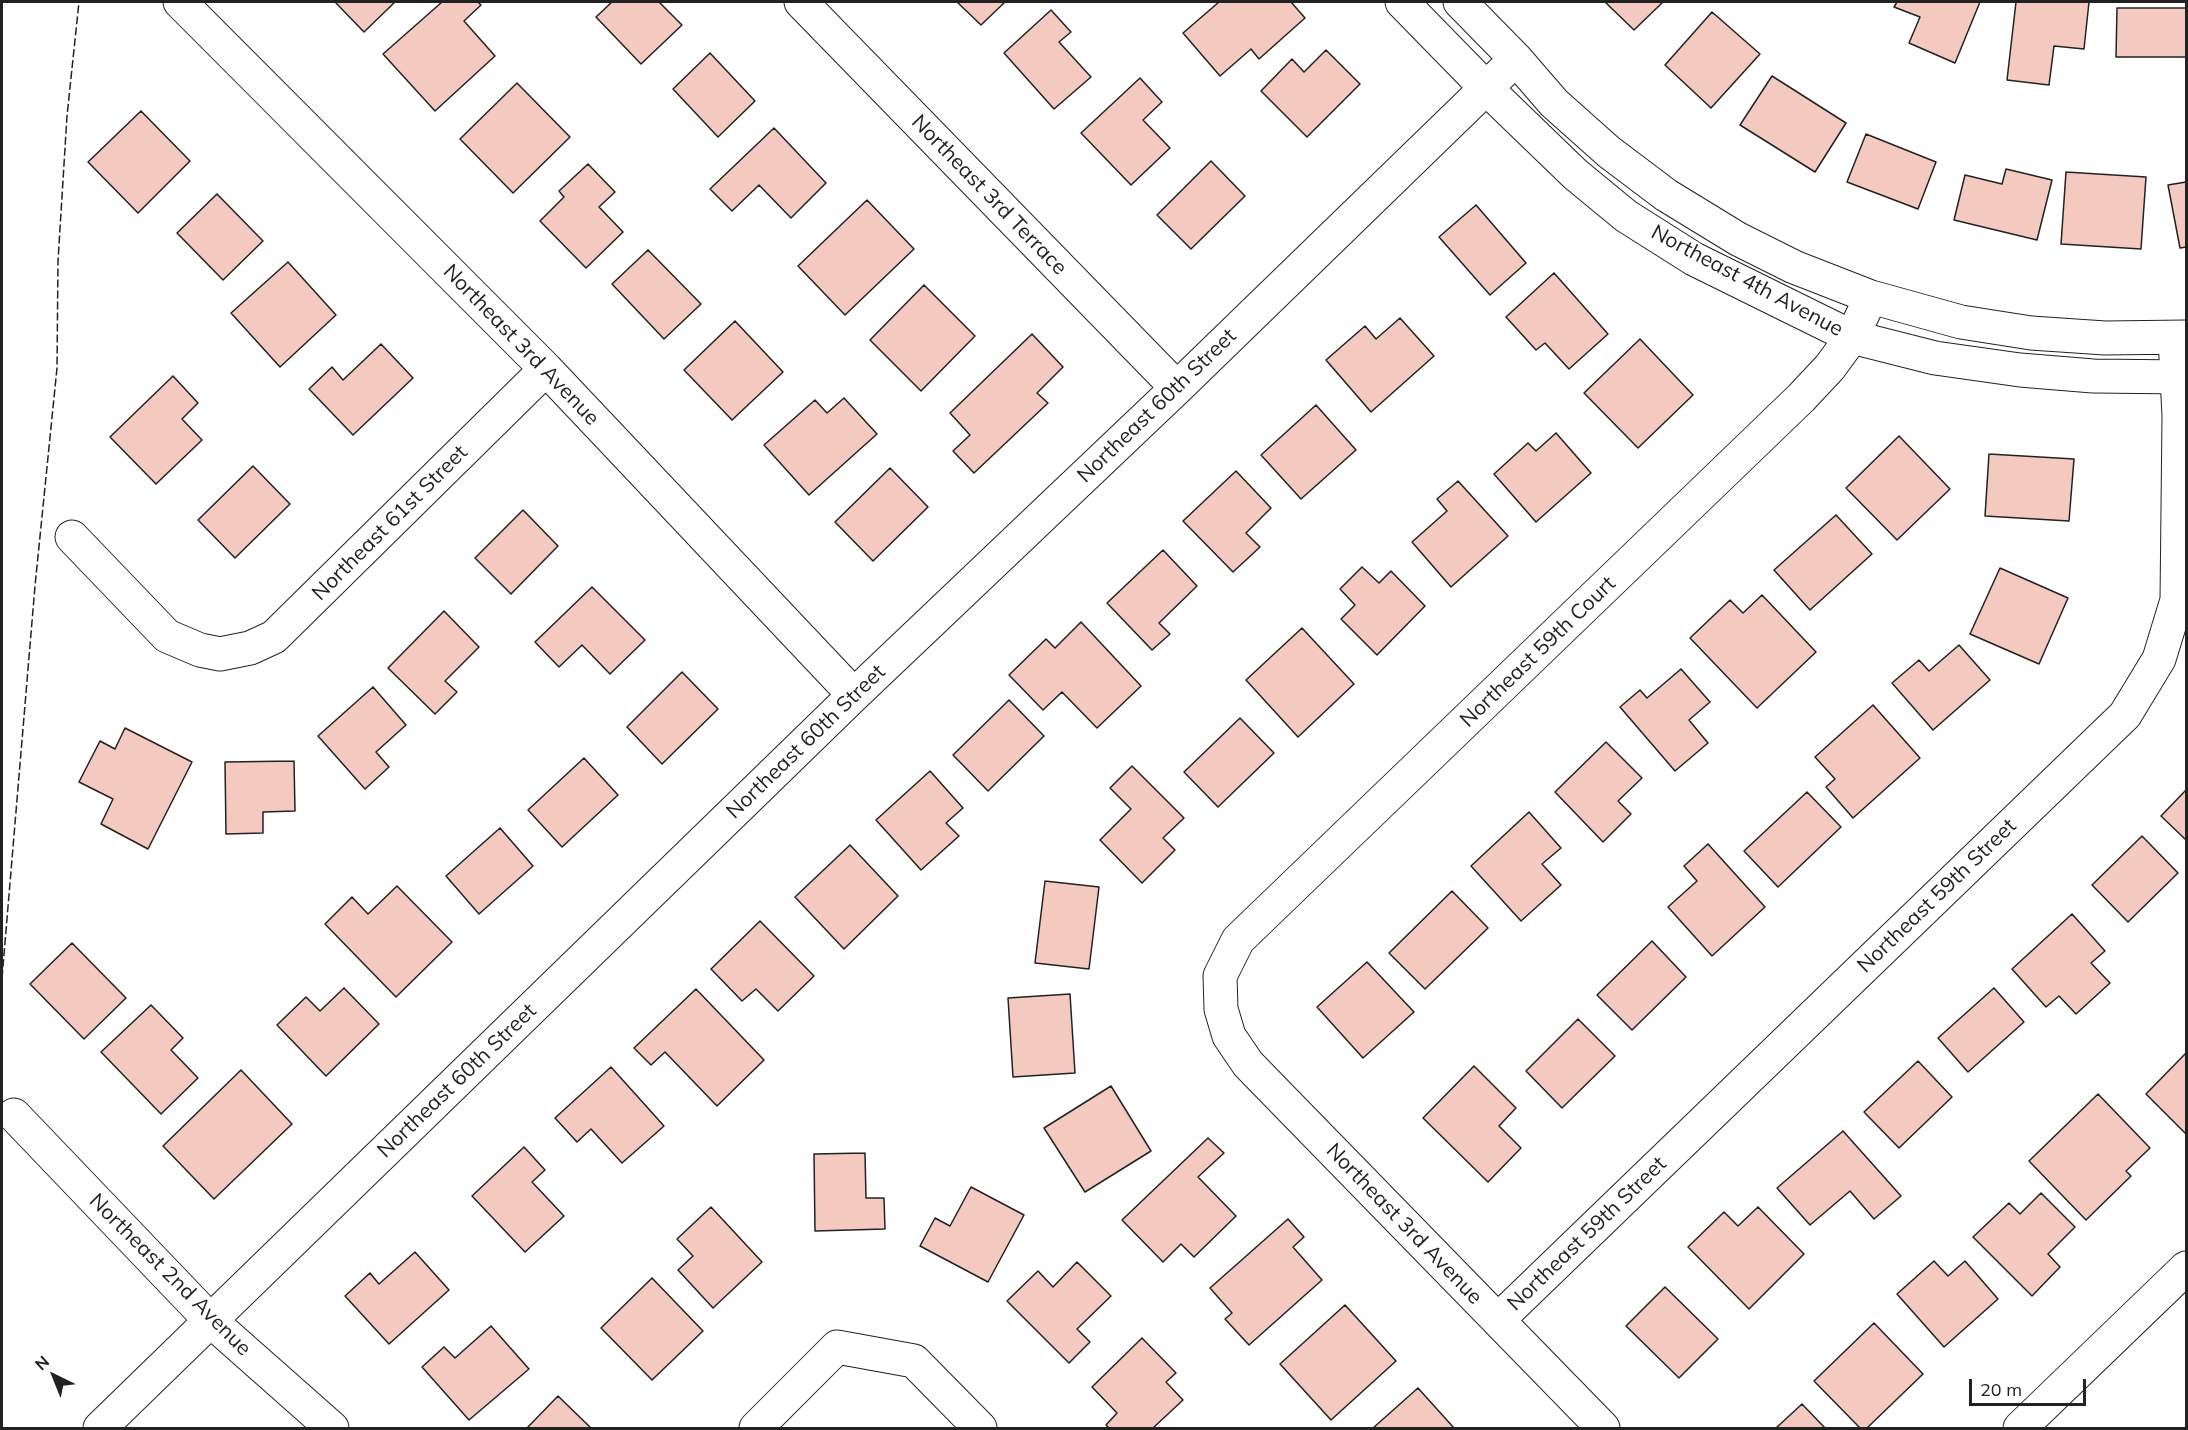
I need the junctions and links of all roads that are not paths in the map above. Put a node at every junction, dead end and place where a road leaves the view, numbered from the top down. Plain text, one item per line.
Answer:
1 (180, 2) edge
2 (801, 2) edge
3 (1402, 2) edge
4 (1460, 2) edge
5 (1515, 59) junction
6 (1486, 88) junction
7 (1871, 297) junction
8 (1852, 337) junction
9 (2181, 338) edge
10 (546, 369) junction
11 (2182, 378) edge
12 (1177, 388) junction
13 (72, 537) dead end
14 (854, 695) junction
15 (1221, 1009) joint
16 (14, 1115) dead end
17 (2187, 1268) edge
18 (1498, 1320) junction
19 (210, 1321) junction
20 (100, 1428) edge
21 (332, 1428) edge
22 (756, 1428) edge
23 (980, 1428) edge
24 (1603, 1428) edge
25 (2020, 1428) edge

1 - 10 street, Northeast 3rd Avenue
2 - 12 street, Northeast 3rd Terrace
3 - 6 street, Northeast 4th Avenue
4 - 5 street, Northeast 4th Avenue
5 - 6 street, Northeast 60th Street
5 - 7 street, Northeast 4th Avenue
6 - 8 street, Northeast 4th Avenue
6 - 12 street, Northeast 60th Street
7 - 8 street, Northeast 59th Court
7 - 9 street, Northeast 4th Avenue
8 - 11 street, Northeast 4th Avenue
8 - 15 street, Northeast 59th Court
9 - 11 street, Northeast 59th Street
10 - 13 street, Northeast 61st Street
10 - 14 street, Northeast 3rd Avenue
11 - 18 street, Northeast 59th Street
12 - 14 street, Northeast 60th Street
14 - 19 street, Northeast 60th Street
15 - 18 street, Northeast 3rd Avenue
16 - 19 street, Northeast 2nd Avenue
17 - 25 street
18 - 24 street, Northeast 3rd Avenue
19 - 20 street, Northeast 60th Street
19 - 21 street, Northeast 2nd Avenue
22 - 23 street

